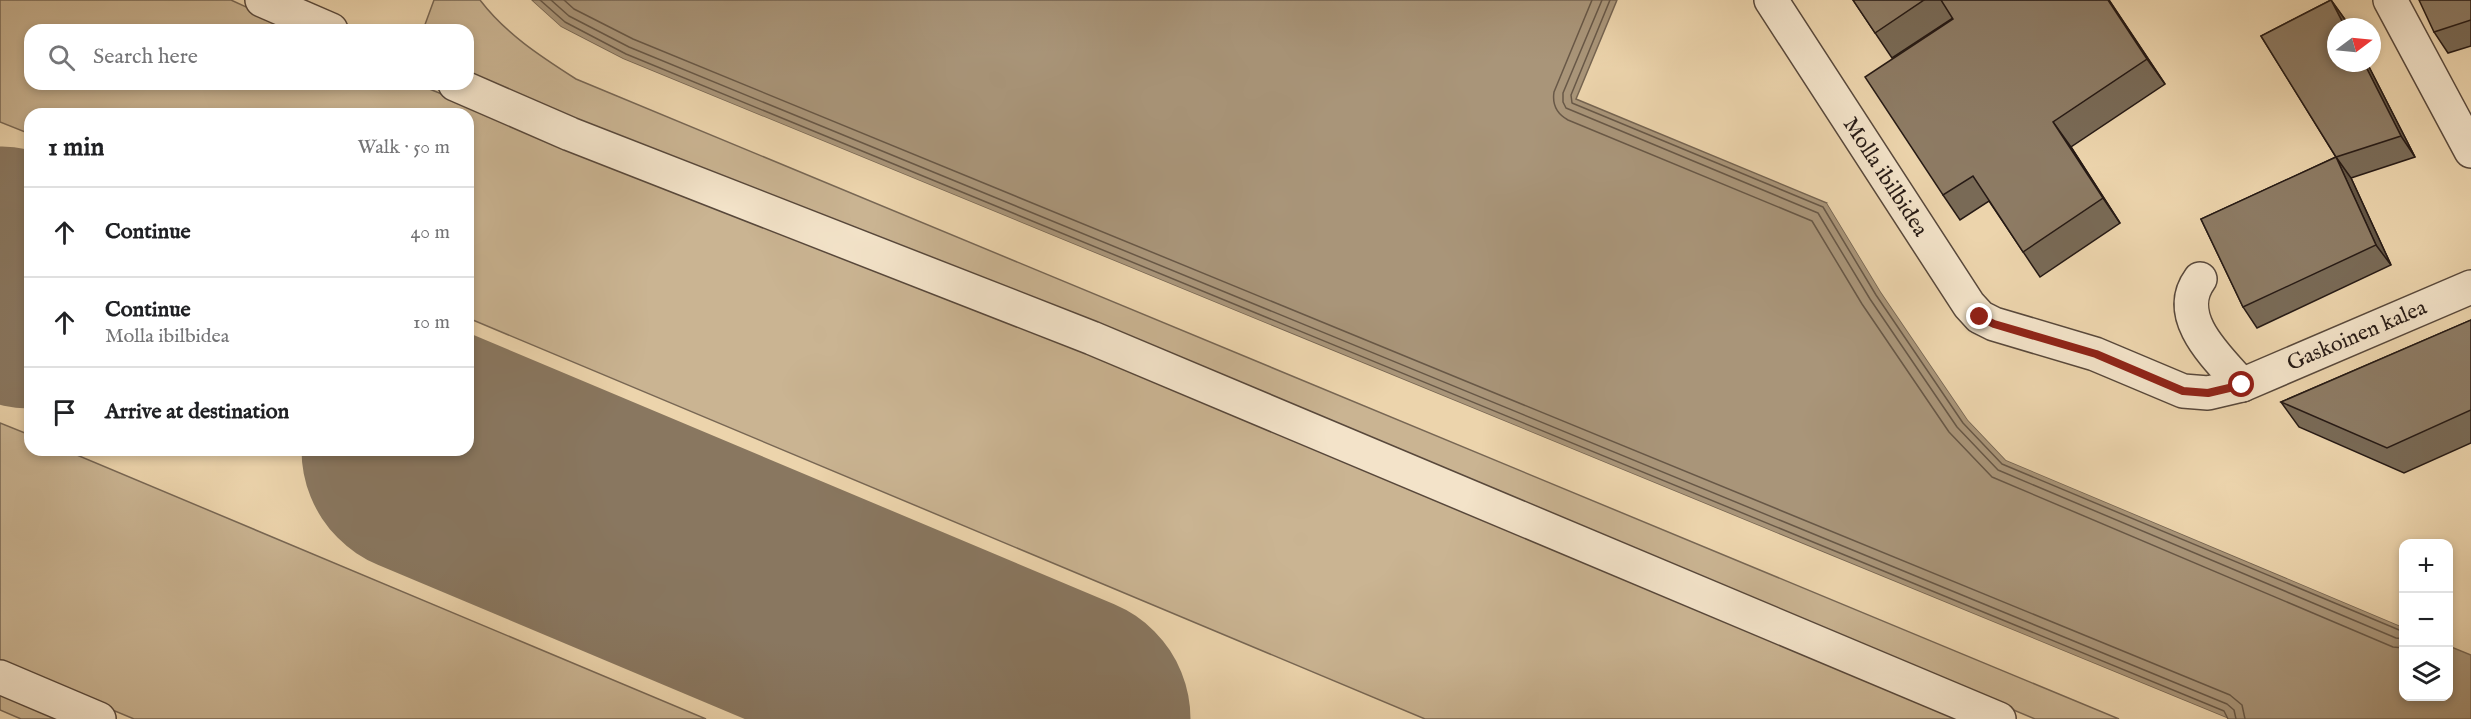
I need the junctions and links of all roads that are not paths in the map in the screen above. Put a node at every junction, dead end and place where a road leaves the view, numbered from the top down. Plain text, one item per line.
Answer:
1 (262, 0) edge
2 (1771, 0) edge
3 (2390, 0) edge
4 (317, 24) edge
5 (469, 90) edge
6 (2471, 151) edge
7 (2200, 279) dead end
8 (2471, 287) edge
9 (2242, 385) junction
10 (0, 677) edge
11 (99, 719) edge
12 (1999, 719) edge

1 - 4 street
2 - 9 street, Molla ibilbidea
3 - 6 street
5 - 12 street
7 - 9 street
8 - 9 street, Gaskoinen kalea
10 - 11 street

